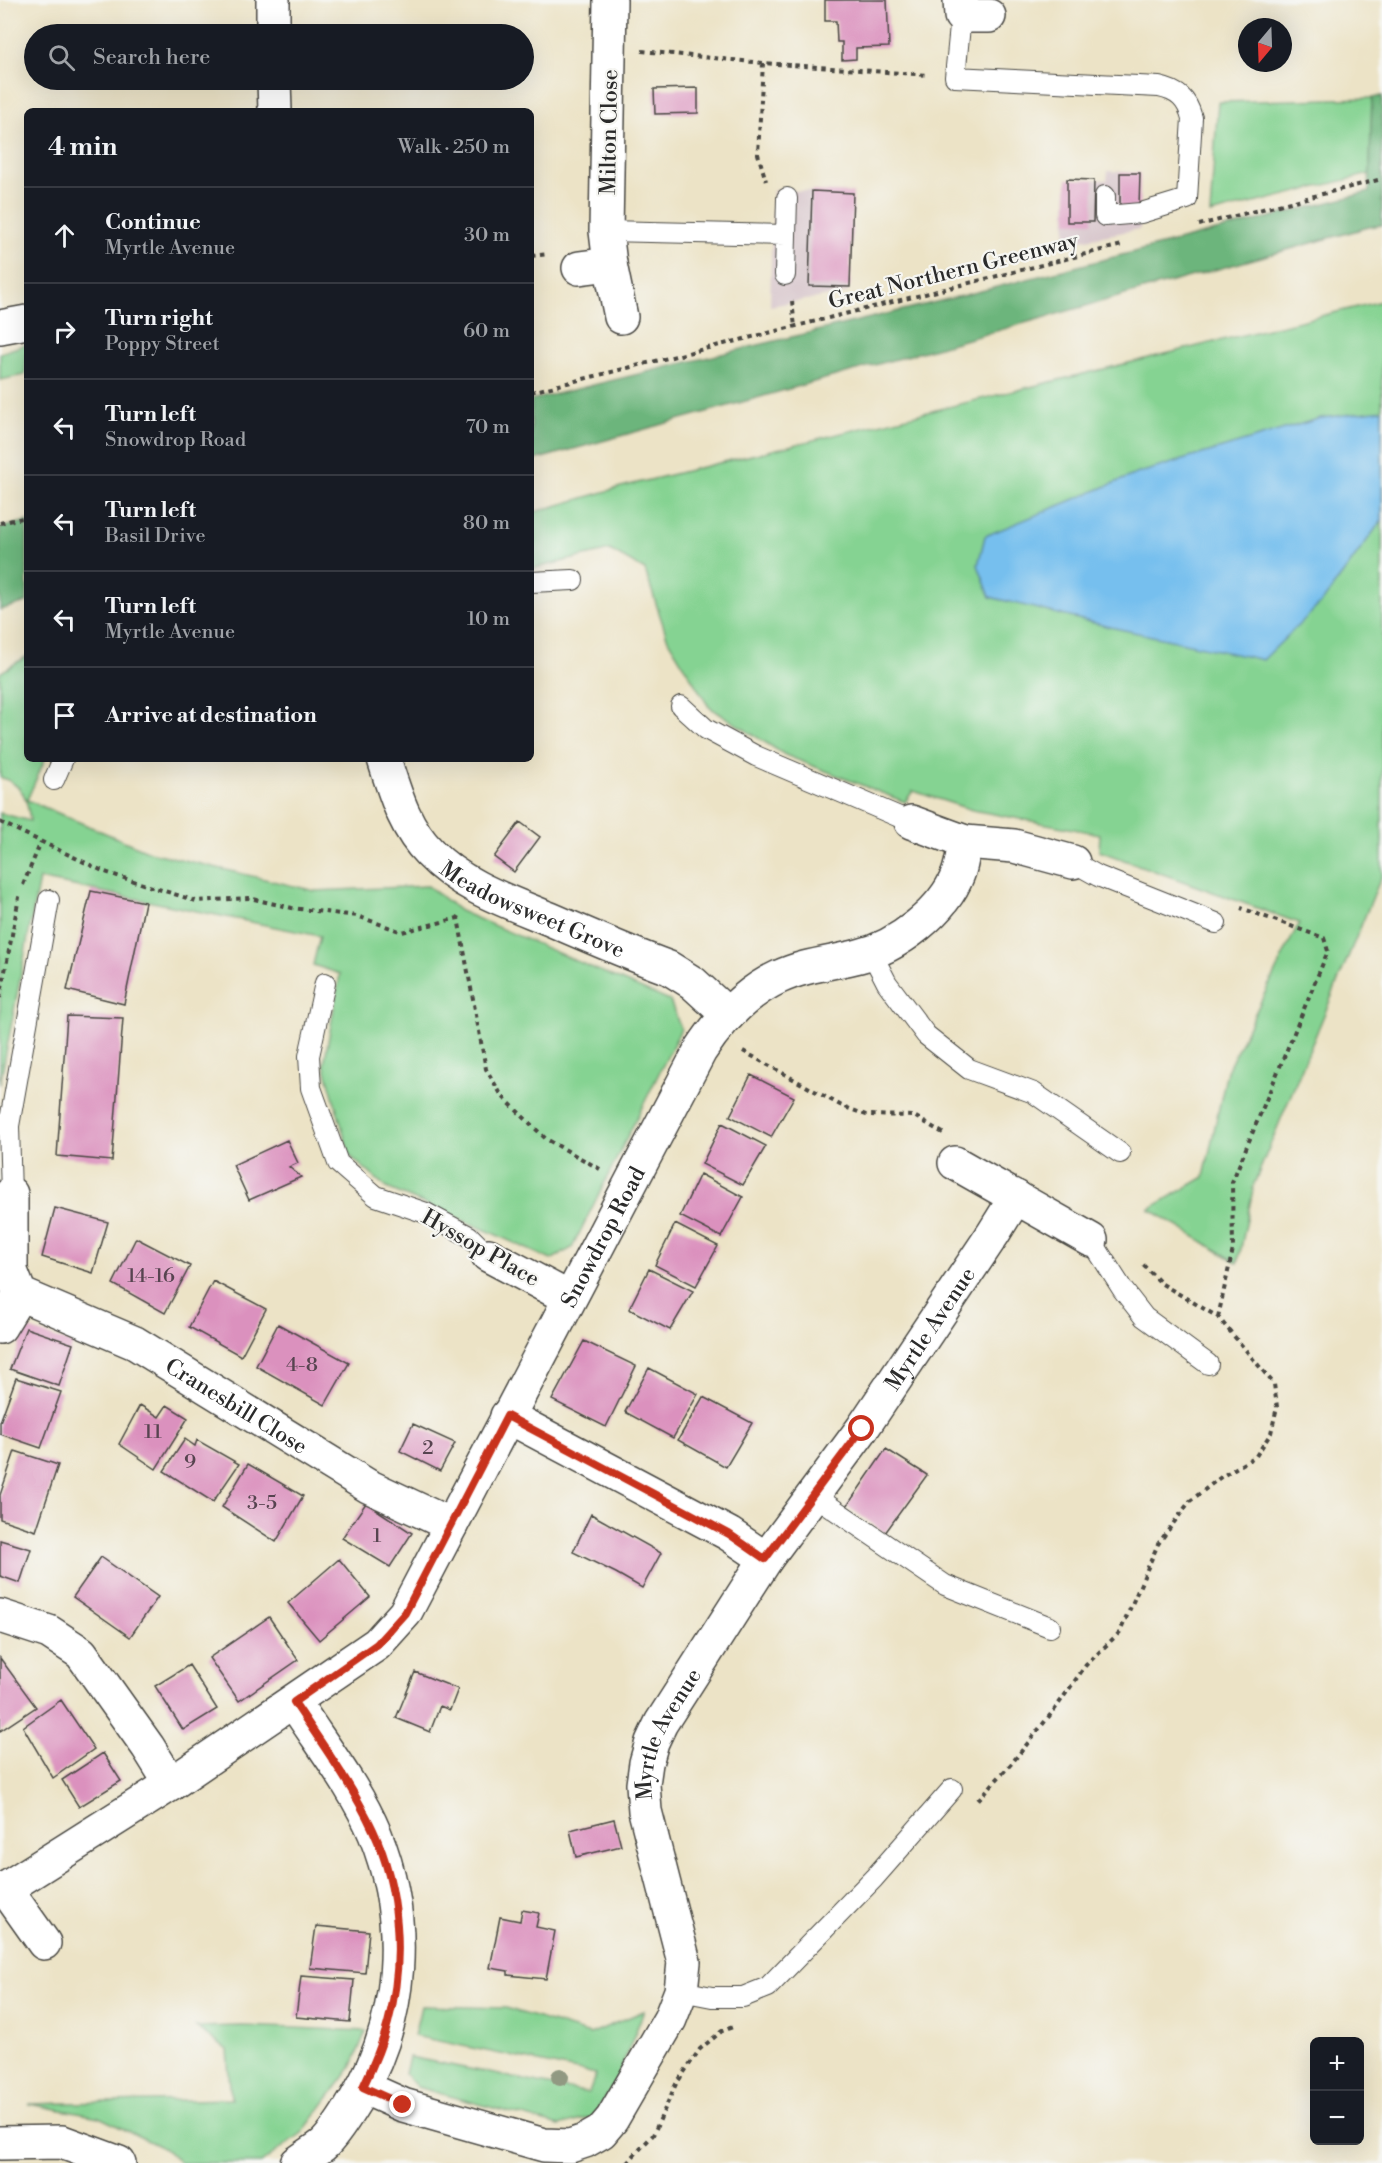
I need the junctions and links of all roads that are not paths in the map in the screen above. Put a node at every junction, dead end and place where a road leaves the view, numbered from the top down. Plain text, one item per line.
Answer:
1 (273, 0) edge
2 (610, 0) edge
3 (970, 10) edge
4 (273, 24) edge
5 (274, 90) edge
6 (275, 108) edge
7 (1105, 196) dead end
8 (787, 198) road end
9 (606, 231) junction
10 (786, 235) junction
11 (785, 275) dead end
12 (621, 317) dead end
13 (24, 322) edge
14 (0, 327) edge
15 (573, 580) dead end
16 (534, 582) edge
17 (681, 706) dead end
18 (62, 762) edge
19 (385, 762) edge
20 (54, 780) dead end
21 (911, 822) joint
22 (965, 842) junction
23 (1073, 862) joint
24 (49, 900) dead end
25 (1216, 923) dead end
26 (871, 952) junction
27 (325, 983) dead end
28 (721, 1022) junction
29 (950, 1148) road end
30 (1120, 1153) dead end
31 (11, 1194) joint
32 (1016, 1197) junction
33 (1091, 1240) joint
34 (488, 1255) joint
35 (20, 1294) junction
36 (569, 1298) junction
37 (0, 1327) edge
38 (1208, 1364) dead end
39 (507, 1416) junction
40 (813, 1495) junction
41 (451, 1525) junction
42 (765, 1559) junction
43 (0, 1616) edge
44 (1050, 1627) dead end
45 (294, 1702) junction
46 (171, 1784) junction
47 (952, 1789) dead end
48 (3, 1890) edge
49 (44, 1943) dead end
50 (681, 1991) junction
51 (363, 2087) junction
52 (0, 2143) edge
53 (571, 2155) edge
54 (119, 2163) edge
55 (297, 2163) edge

1 - 4 street
2 - 9 street, Milton Close
3 - 7 lane
5 - 6 street
8 - 10 lane
9 - 10 lane
9 - 12 street, Milton Close
10 - 11 lane
13 - 14 street
15 - 16 lane
17 - 21 lane
18 - 20 lane
19 - 28 street, Meadowsweet Grove
21 - 22 street
22 - 23 street
22 - 26 street, Snowdrop Road
23 - 25 lane
24 - 31 lane
26 - 28 street, Snowdrop Road
26 - 30 lane
27 - 34 lane, Hyssop Place
28 - 36 street, Snowdrop Road
29 - 32 street
31 - 35 street
32 - 33 street
32 - 40 street, Myrtle Avenue
33 - 38 lane
34 - 36 street, Hyssop Place
35 - 37 street
35 - 41 street, Cranesbill Close
36 - 39 street, Snowdrop Road
39 - 41 street, Snowdrop Road
39 - 42 street
40 - 42 street, Myrtle Avenue
40 - 44 lane
41 - 45 street, Snowdrop Road
42 - 50 street, Myrtle Avenue
43 - 46 street
45 - 46 street, Snowdrop Road
45 - 51 street
46 - 48 street, Snowdrop Road
47 - 50 lane
48 - 49 street
50 - 53 street, Myrtle Avenue
51 - 53 street, Myrtle Avenue
51 - 55 street
52 - 54 street

